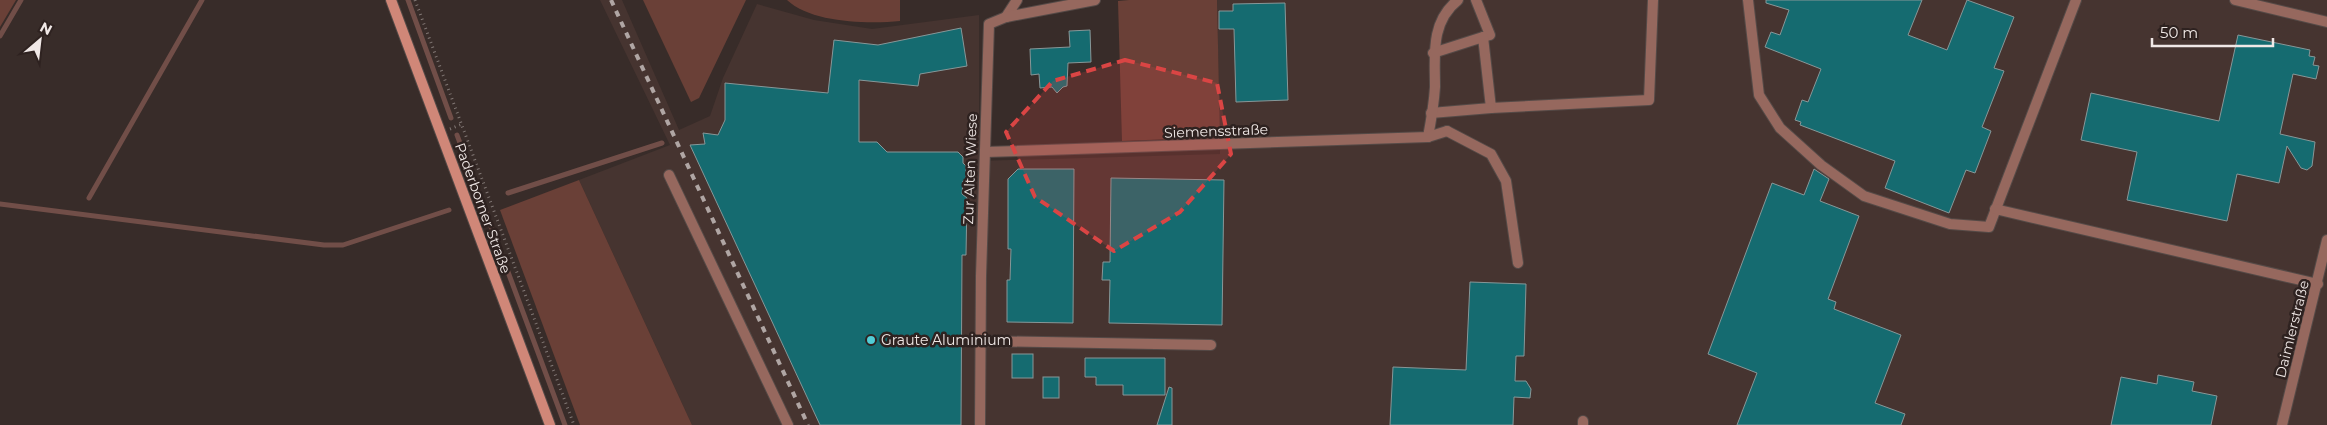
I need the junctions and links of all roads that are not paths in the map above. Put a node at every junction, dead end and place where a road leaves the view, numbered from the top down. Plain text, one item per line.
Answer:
1 (391, 0) edge
2 (1017, 0) edge
3 (1095, 0) edge
4 (1458, 0) edge
5 (1476, 0) edge
6 (1653, 0) edge
7 (1748, 0) edge
8 (2076, 0) edge
9 (2235, 0) edge
10 (1006, 17) junction
11 (2327, 22) edge
12 (1483, 37) junction
13 (1433, 53) junction
14 (1491, 108) junction
15 (1432, 113) junction
16 (1428, 137) junction
17 (985, 152) junction
18 (669, 175) dead end
19 (1995, 210) junction
20 (2327, 240) edge
21 (1518, 264) dead end
22 (2318, 284) junction
23 (980, 341) junction
24 (1211, 345) dead end
25 (550, 425) edge
26 (788, 425) edge
27 (980, 425) edge
28 (2282, 425) edge

1 - 25 main road, Paderborner Straße
2 - 10 street
3 - 10 street, Zur Alten Wiese
4 - 13 street
5 - 12 street
6 - 14 street
7 - 19 street
8 - 19 street
9 - 11 street
10 - 17 street, Zur Alten Wiese
12 - 13 street
12 - 14 street
13 - 15 street
14 - 15 street
15 - 16 street
16 - 17 street, Siemensstraße
16 - 21 street, Siemensstraße
17 - 23 street, Zur Alten Wiese
18 - 26 street
19 - 22 street
20 - 22 street, Daimlerstraße
22 - 28 street, Daimlerstraße
23 - 24 street
23 - 27 street, Zur Alten Wiese

